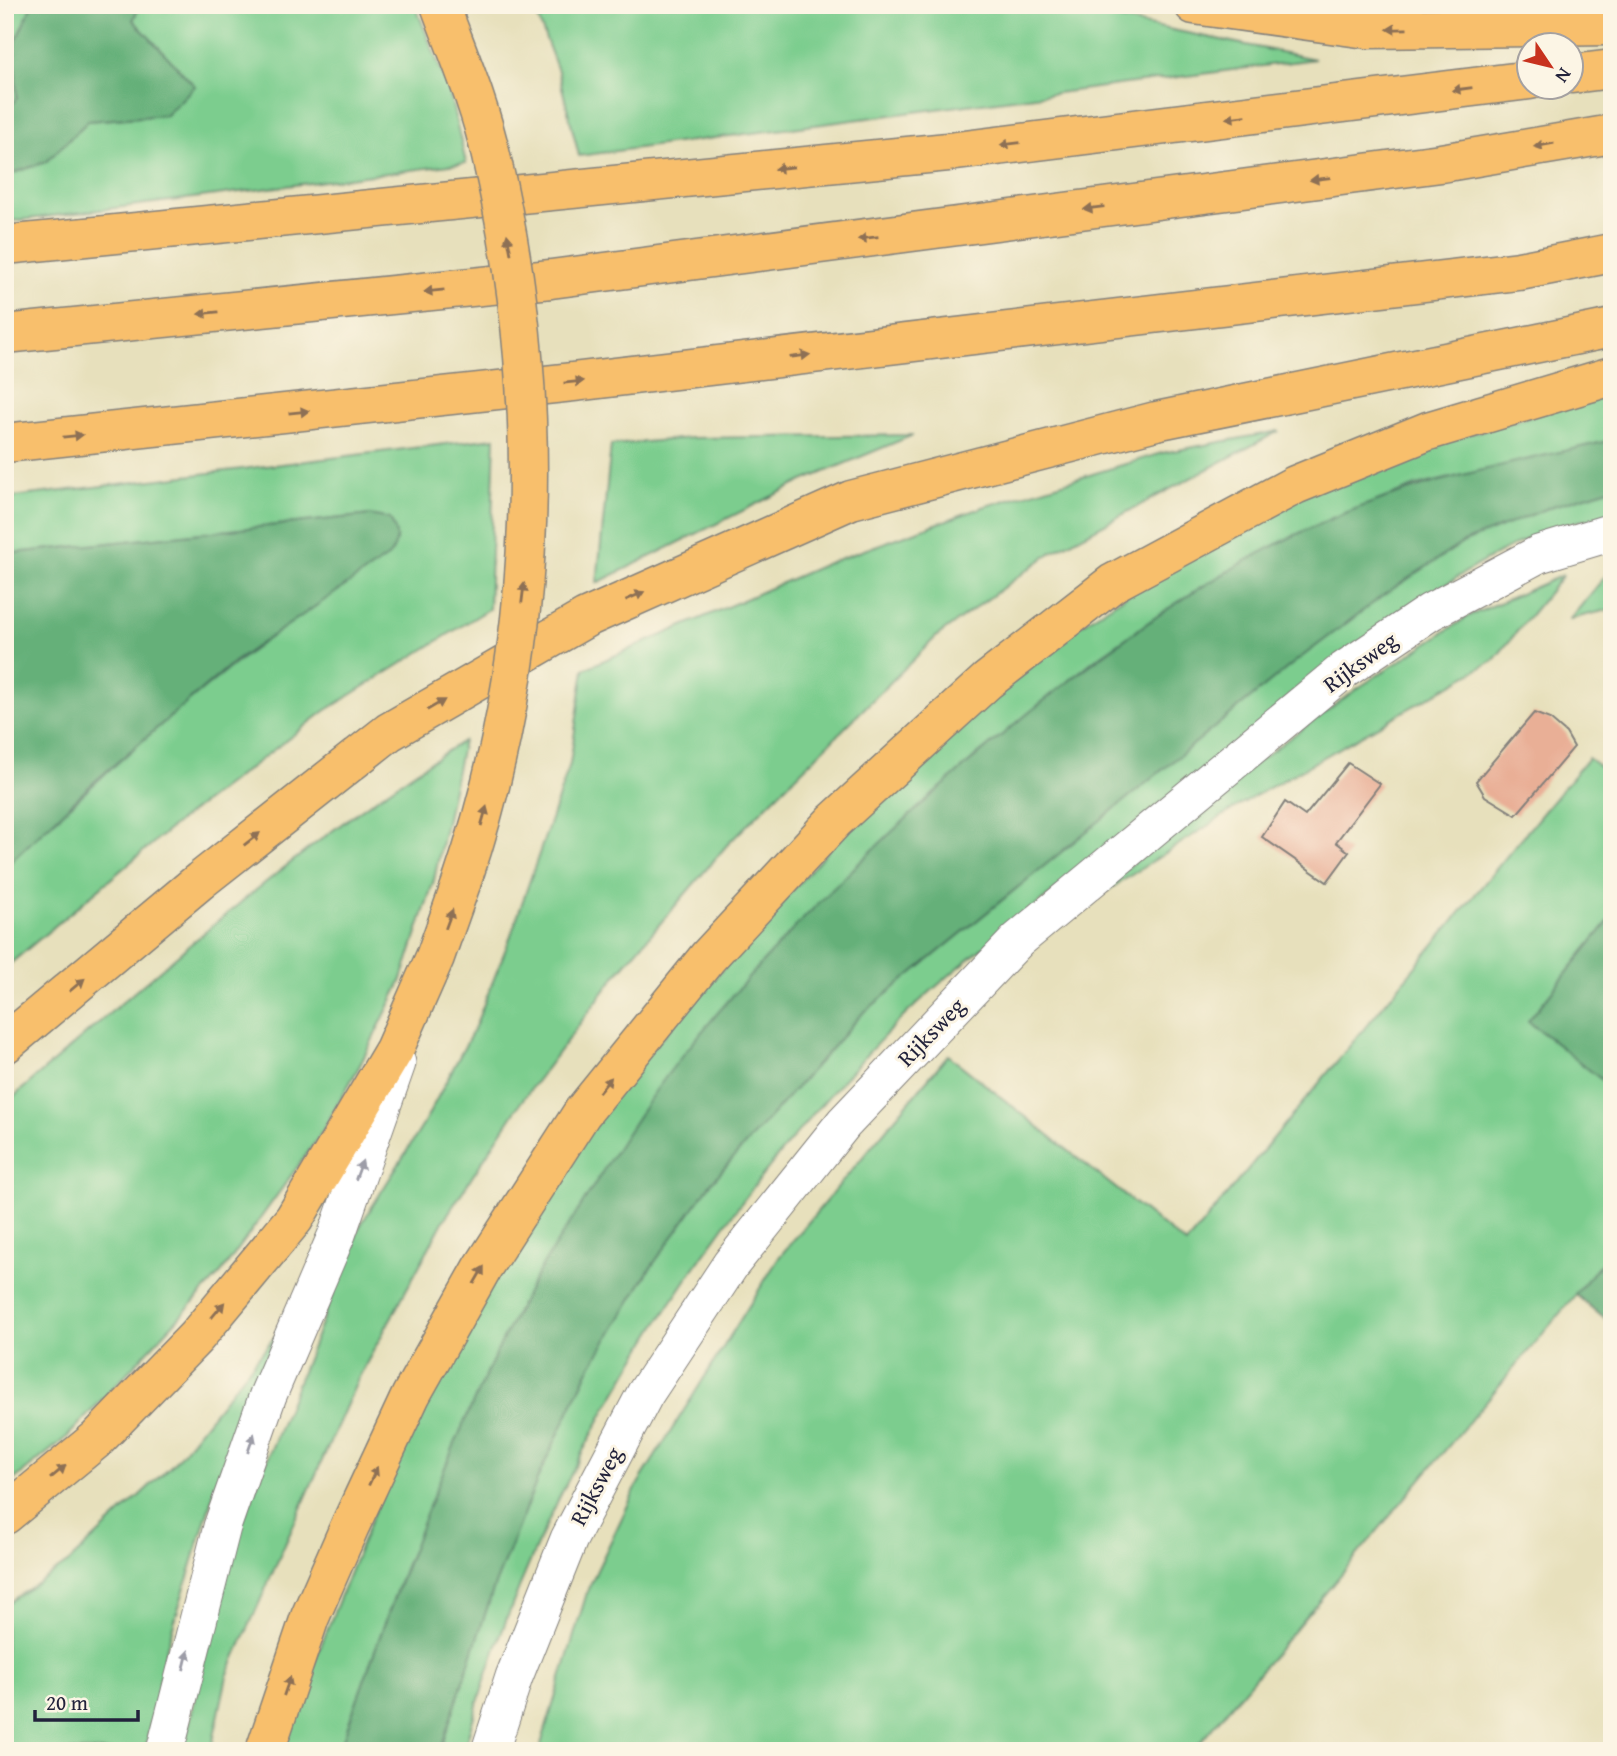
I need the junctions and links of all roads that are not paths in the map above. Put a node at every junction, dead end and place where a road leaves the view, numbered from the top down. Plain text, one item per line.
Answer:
1 (440, 5) edge
2 (1194, 5) edge
3 (1612, 26) edge
4 (1612, 69) edge
5 (1586, 72) edge
6 (1516, 82) edge
7 (1612, 134) edge
8 (5, 245) edge
9 (1612, 253) edge
10 (1612, 328) edge
11 (5, 334) edge
12 (1612, 376) edge
13 (5, 443) edge
14 (1612, 532) edge
15 (435, 957) junction
16 (12, 1041) edge
17 (5, 1515) edge
18 (165, 1751) edge
19 (265, 1751) edge
20 (490, 1751) edge

15 -> 1 highway, bridge
3 -> 2 highway
4 - 5 highway
6 -> 8 highway
7 -> 11 highway
13 -> 9 highway
16 -> 10 highway
19 -> 12 highway
14 - 20 street, Rijksweg
17 -> 15 highway
18 -> 15 street

